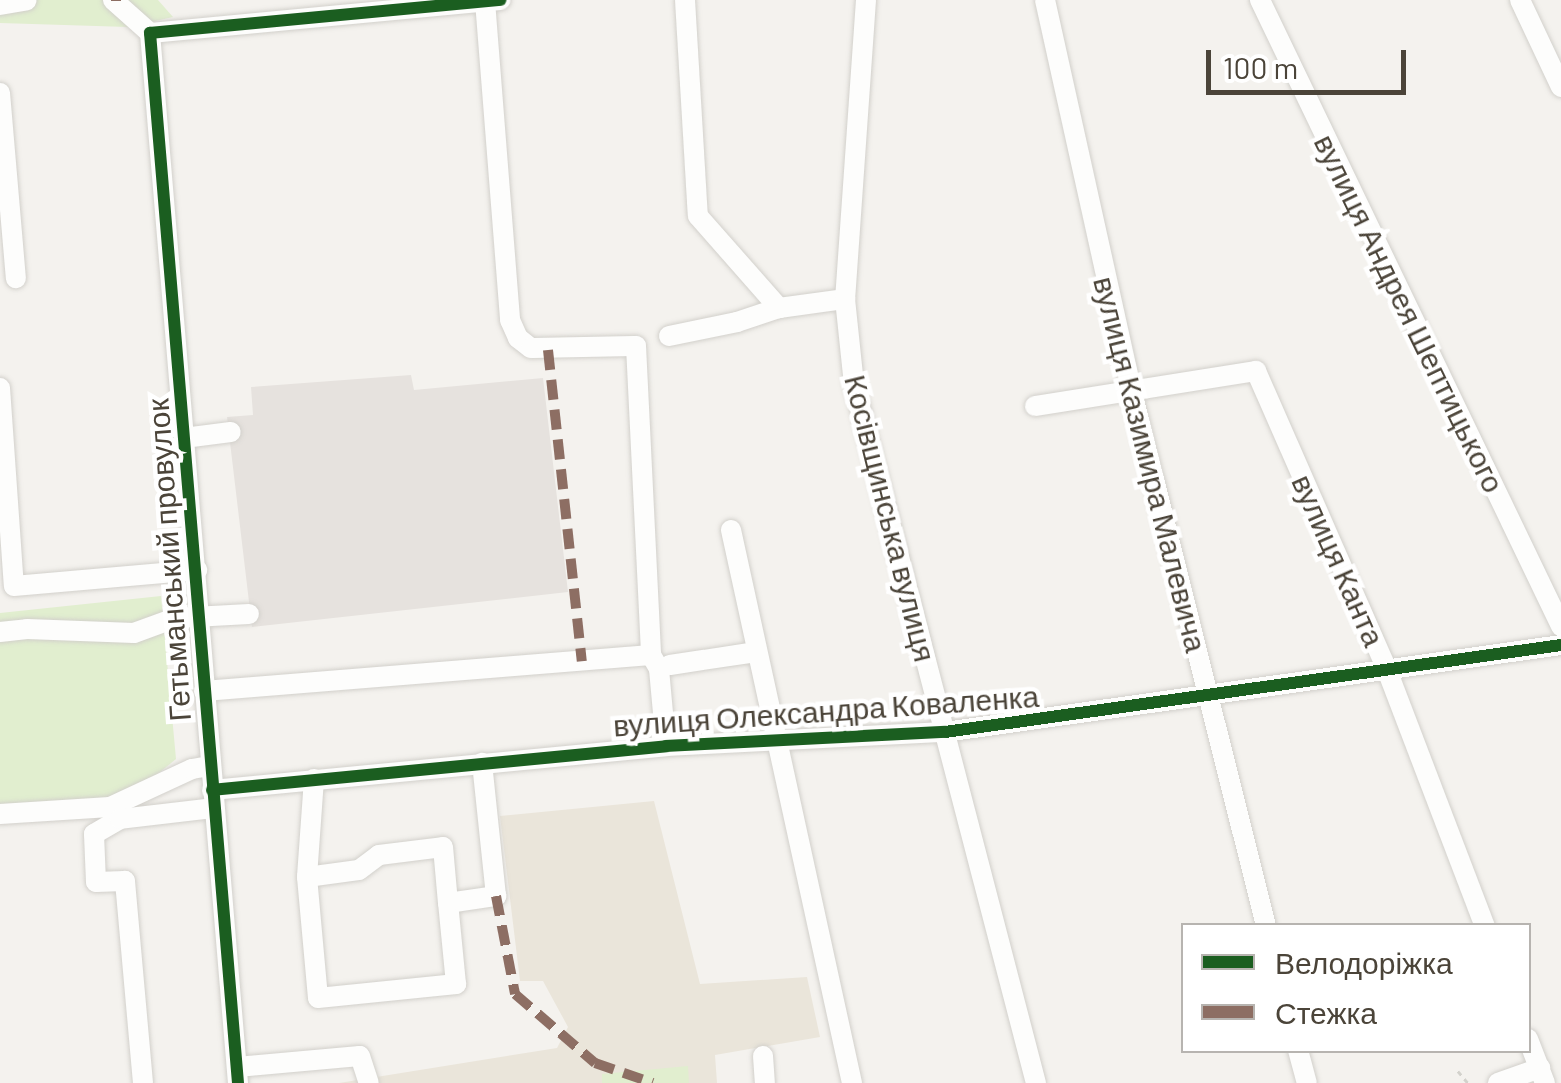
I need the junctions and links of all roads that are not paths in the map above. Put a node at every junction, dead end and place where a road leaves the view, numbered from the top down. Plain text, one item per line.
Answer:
1 (27, 0) edge
2 (113, 0) edge
3 (500, 0) edge
4 (685, 0) edge
5 (866, 0) edge
6 (1044, 0) edge
7 (1260, 0) edge
8 (1520, 0) edge
9 (485, 1) edge
10 (0, 5) edge
11 (150, 33) junction
12 (1561, 87) edge
13 (0, 93) edge
14 (16, 278) dead end
15 (845, 299) junction
16 (778, 308) junction
17 (669, 336) dead end
18 (0, 388) edge
19 (1132, 392) junction
20 (1035, 406) dead end
21 (231, 432) dead end
22 (184, 438) junction
23 (731, 530) dead end
24 (196, 570) junction
25 (249, 614) dead end
26 (199, 618) junction
27 (1561, 626) edge
28 (0, 632) edge
29 (1561, 645) edge
30 (756, 652) junction
31 (661, 660) junction
32 (1387, 670) junction
33 (204, 692) junction
34 (1208, 696) junction
35 (945, 732) junction
36 (774, 738) junction
37 (666, 746) junction
38 (482, 763) junction
39 (209, 766) junction
40 (314, 779) junction
41 (212, 799) junction
42 (0, 814) edge
43 (307, 877) junction
44 (448, 903) junction
45 (1265, 923) edge
46 (1484, 923) edge
47 (1531, 1046) edge
48 (1299, 1053) edge
49 (763, 1056) dead end
50 (238, 1075) edge
51 (1543, 1076) edge
52 (143, 1083) edge
53 (370, 1083) edge
54 (765, 1083) edge
55 (852, 1083) edge
56 (1036, 1083) edge
57 (1307, 1083) edge
58 (1498, 1083) edge

1 - 10 street
2 - 11 street
3 - 9 street
4 - 16 street
5 - 15 street, Косівщинська вулиця
6 - 19 street, вулиця Казимира Малевича
7 - 27 street, вулиця Андрея Шептицького
8 - 12 street
9 - 11 street
9 - 31 street
11 - 22 street, Гетьманський провулок
13 - 14 street
15 - 16 street
15 - 35 street, Косівщинська вулиця
16 - 17 street
18 - 24 street
19 - 20 street
19 - 32 street, вулиця Канта
19 - 34 street, вулиця Казимира Малевича
21 - 22 street
22 - 24 street, Гетьманський провулок
23 - 30 street
24 - 26 street, Гетьманський провулок
25 - 26 street
26 - 28 street
26 - 33 street, Гетьманський провулок
29 - 32 street, вулиця Олександра Коваленка
30 - 31 street
30 - 36 street
31 - 33 street
31 - 37 street
32 - 34 street, вулиця Олександра Коваленка
32 - 46 street, вулиця Канта
33 - 39 street, Гетьманський провулок
34 - 35 street, вулиця Олександра Коваленка
34 - 45 street, вулиця Казимира Малевича
35 - 36 street, вулиця Олександра Коваленка
35 - 56 street, Косівщинська вулиця
36 - 37 street, вулиця Олександра Коваленка
36 - 55 street
37 - 38 street, вулиця Олександра Коваленка
38 - 40 street, вулиця Олександра Коваленка
38 - 44 street
39 - 41 street, Гетьманський провулок
39 - 42 street
40 - 41 street, вулиця Олександра Коваленка
40 - 43 street
41 - 50 street, Гетьманський провулок
41 - 52 street, вулиця Олександра Коваленка
43 - 44 street
43 - 44 street
47 - 51 street
48 - 57 street
49 - 54 street
50 - 53 street
51 - 58 street

